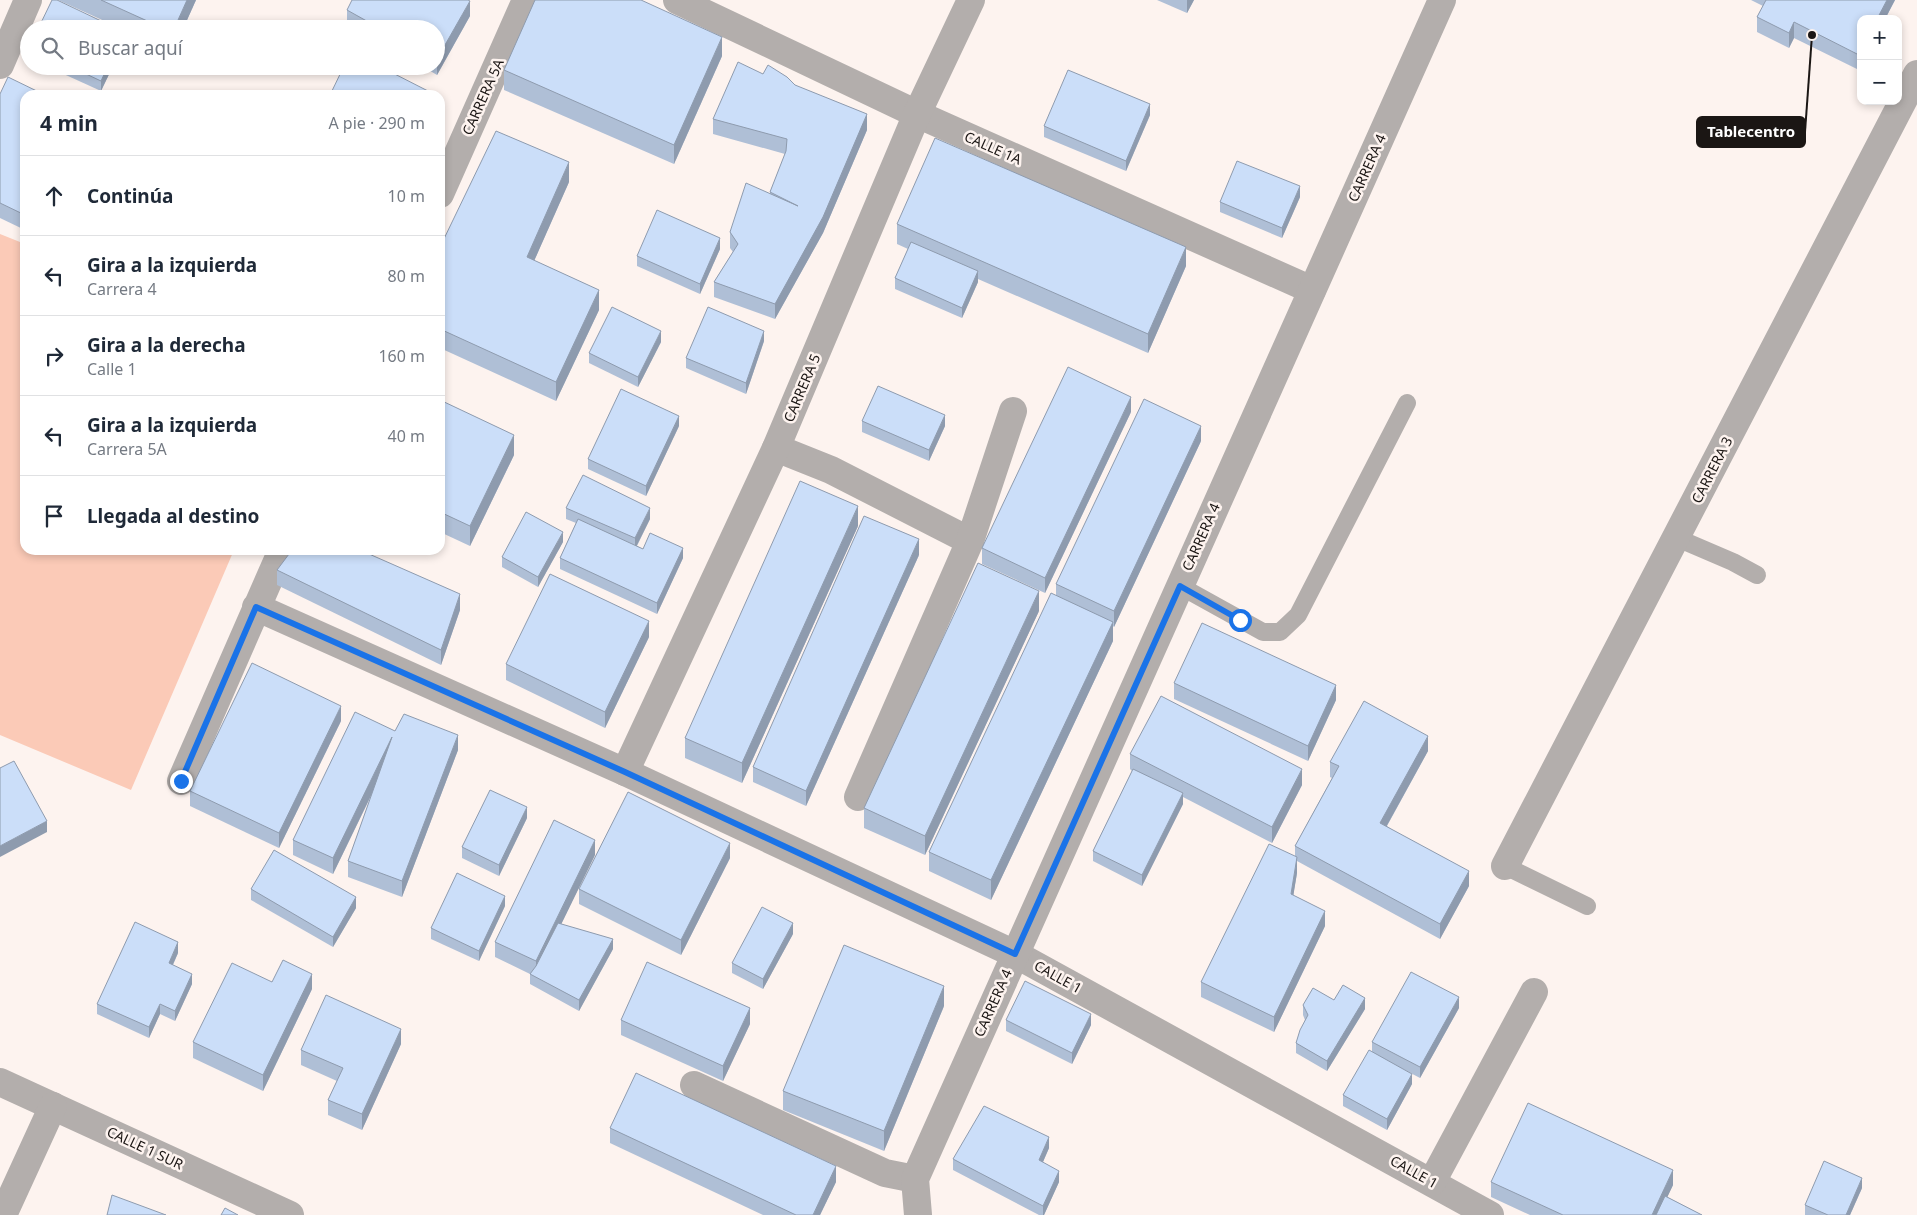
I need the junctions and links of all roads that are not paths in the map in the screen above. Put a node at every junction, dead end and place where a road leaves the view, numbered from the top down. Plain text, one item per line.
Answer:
1 (28, 0) edge
2 (526, 0) edge
3 (677, 0) edge
4 (971, 0) edge
5 (1442, 0) edge
6 (0, 65) edge
7 (1917, 74) edge
8 (917, 114) junction
9 (445, 183) edge
10 (1312, 290) junction
11 (1407, 403) dead end
12 (1013, 412) dead end
13 (776, 448) junction
14 (1677, 538) junction
15 (970, 541) junction
16 (280, 555) edge
17 (1757, 575) dead end
18 (1180, 586) junction
19 (256, 607) junction
20 (625, 772) junction
21 (181, 781) dead end
22 (858, 797) dead end
23 (1505, 866) joint
24 (1587, 906) dead end
25 (1015, 954) junction
26 (1534, 992) dead end
27 (0, 1082) edge
28 (694, 1086) dead end
29 (53, 1106) junction
30 (914, 1179) junction
31 (1432, 1182) junction
32 (3, 1215) edge
33 (290, 1215) edge
34 (918, 1215) edge
35 (1490, 1215) edge

1 - 6 street
2 - 9 street, CARRERA 5A
3 - 8 street, CALLE 1A
4 - 8 street, CARRERA 5
5 - 10 street, CARRERA 4
7 - 14 street, CARRERA 3
8 - 10 street, CALLE 1A
8 - 13 street, CARRERA 5
10 - 18 street, CARRERA 4
11 - 18 lane
12 - 15 street
13 - 15 street
13 - 20 street, CARRERA 5
14 - 17 lane
14 - 23 street, CARRERA 3
15 - 22 street
16 - 19 street
18 - 25 street, CARRERA 4
19 - 20 street, CALLE 1
19 - 21 street
20 - 25 street, CALLE 1
23 - 24 lane
25 - 30 street, CARRERA 4
25 - 31 street, CALLE 1
26 - 31 street
27 - 29 street, CALLE 1 SUR
28 - 30 street
29 - 32 street
29 - 33 street, CALLE 1 SUR
30 - 34 street
31 - 35 street, CALLE 1

